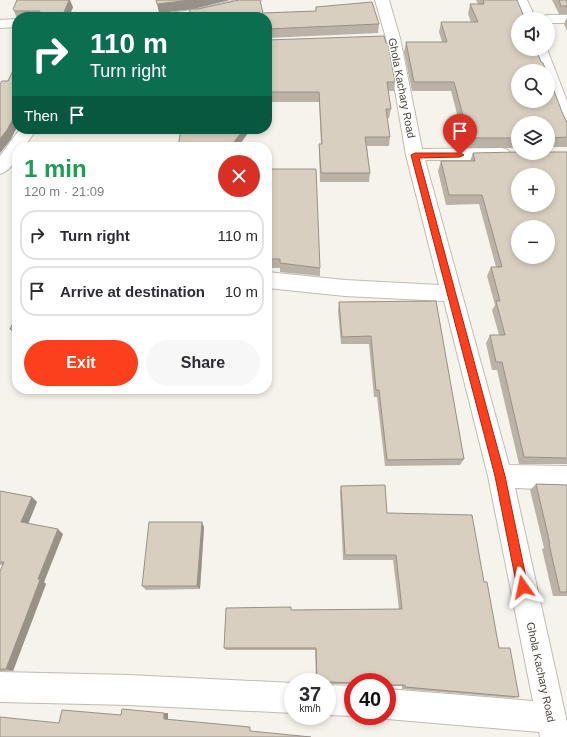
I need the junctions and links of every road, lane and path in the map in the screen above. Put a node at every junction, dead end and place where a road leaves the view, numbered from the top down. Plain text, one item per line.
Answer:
1 (254, 0) edge
2 (382, 0) edge
3 (520, 0) edge
4 (203, 12) edge
5 (526, 12) edge
6 (555, 19) edge
7 (567, 19) edge
8 (12, 23) edge
9 (0, 24) edge
10 (555, 90) edge
11 (567, 121) edge
12 (12, 152) edge
13 (511, 154) edge
14 (415, 155) junction
15 (0, 168) edge
16 (272, 281) edge
17 (452, 294) junction
18 (500, 476) junction
19 (567, 478) edge
20 (0, 687) edge
21 (284, 698) edge
22 (396, 705) edge
23 (553, 728) edge

1 - 4 street
2 - 14 street, Ghola Kachary Road
3 - 5 street
6 - 7 street
8 - 9 street
10 - 11 street
12 - 15 street
13 - 14 street
14 - 17 street, Ghola Kachary Road
16 - 17 street
17 - 18 street, Ghola Kachary Road
18 - 19 street
18 - 23 street, Ghola Kachary Road
20 - 21 street
22 - 23 street

